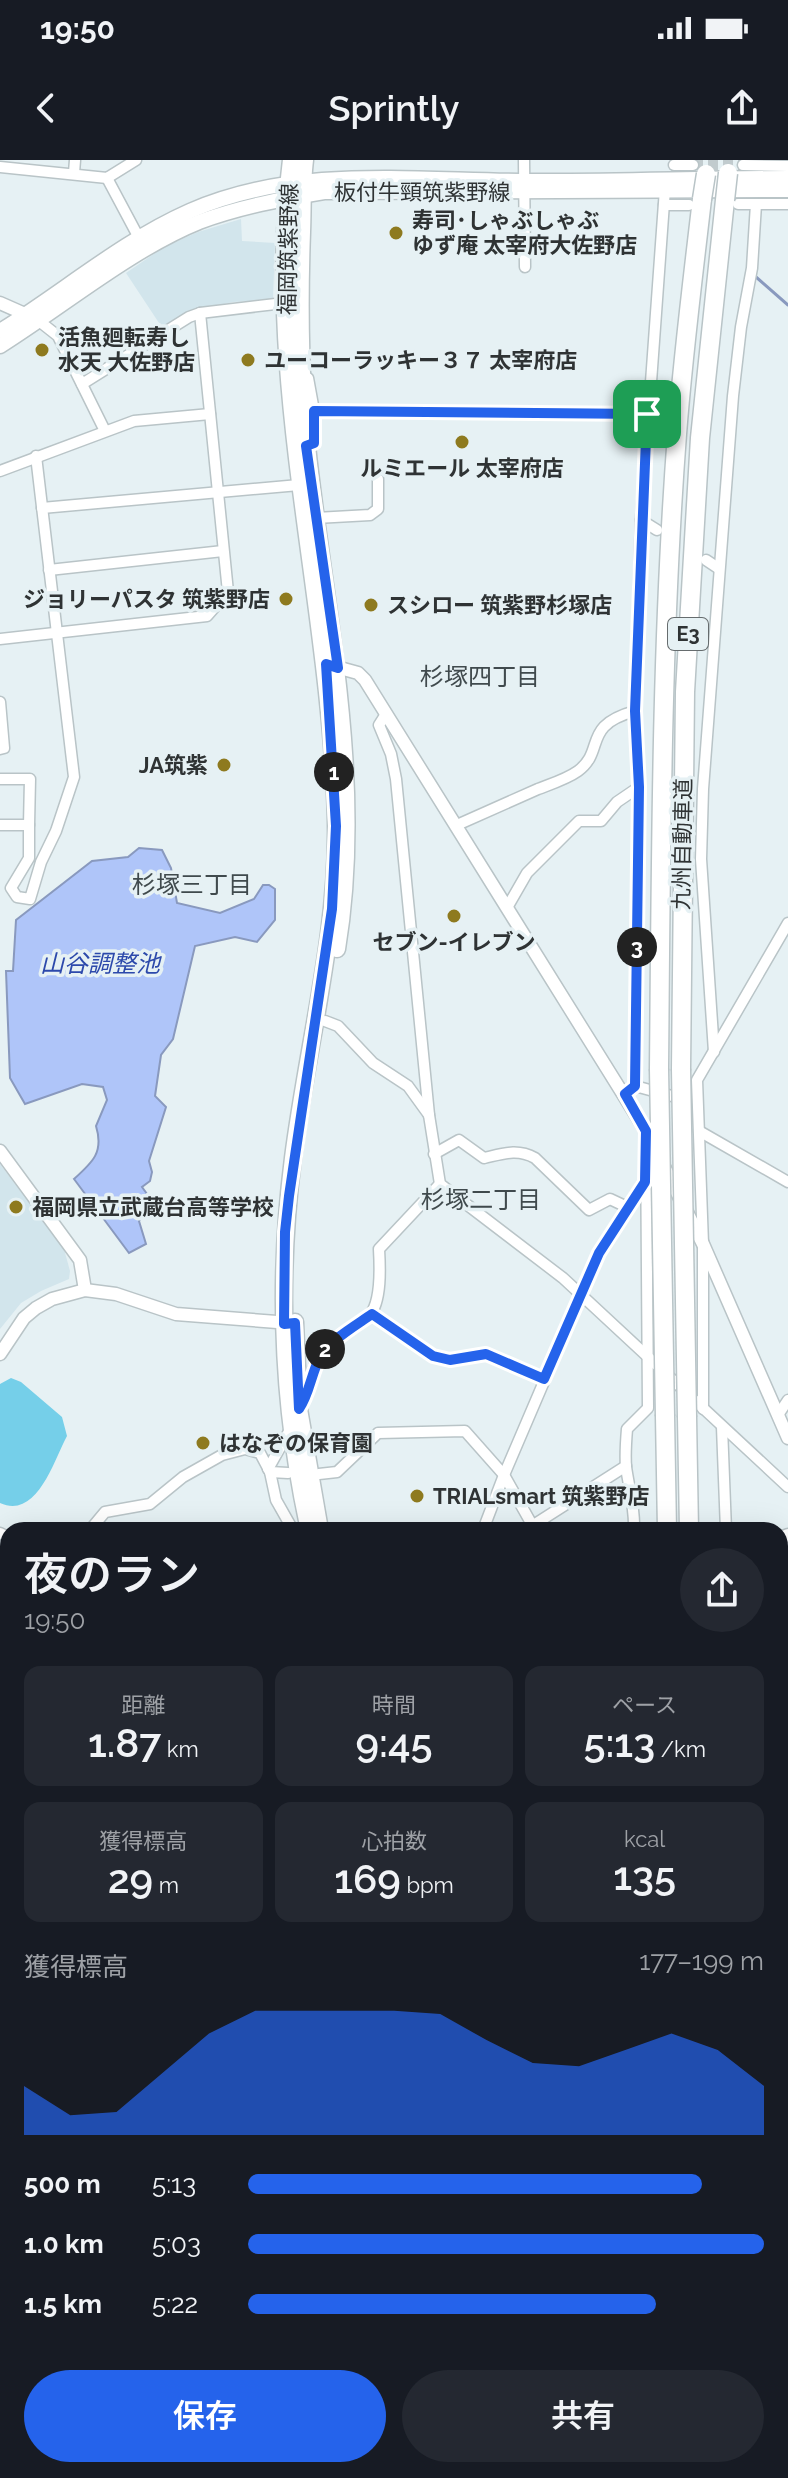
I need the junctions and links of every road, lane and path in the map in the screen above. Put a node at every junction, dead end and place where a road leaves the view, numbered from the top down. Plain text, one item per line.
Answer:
1 (75, 160) edge
2 (136, 160) edge
3 (291, 160) edge
4 (305, 160) edge
5 (524, 160) edge
6 (763, 163) edge
7 (702, 166) edge
8 (734, 166) edge
9 (788, 166) edge
10 (0, 167) edge
11 (74, 173) junction
12 (672, 173) edge
13 (107, 178) junction
14 (788, 178) edge
15 (522, 186) junction
16 (295, 189) junction
17 (788, 190) edge
18 (696, 202) junction
19 (731, 202) junction
20 (756, 204) junction
21 (788, 204) edge
22 (664, 205) junction
23 (139, 238) junction
24 (525, 267) dead end
25 (0, 303) edge
26 (284, 303) junction
27 (200, 313) junction
28 (33, 318) junction
29 (0, 331) edge
30 (0, 346) edge
31 (303, 369) junction
32 (82, 384) junction
33 (314, 411) junction
34 (210, 414) junction
35 (647, 414) junction
36 (105, 431) junction
37 (306, 446) junction
38 (36, 456) junction
39 (0, 471) edge
40 (378, 479) dead end
41 (299, 485) junction
42 (218, 493) junction
43 (42, 508) junction
44 (316, 518) junction
45 (641, 520) junction
46 (657, 530) dead end
47 (223, 551) junction
48 (706, 560) dead end
49 (718, 568) junction
50 (49, 570) junction
51 (57, 633) junction
52 (0, 639) edge
53 (332, 666) junction
54 (0, 702) edge
55 (635, 711) junction
56 (386, 714) junction
57 (0, 749) edge
58 (0, 779) edge
59 (639, 787) junction
60 (0, 825) edge
61 (29, 825) junction
62 (457, 825) junction
63 (508, 906) junction
64 (788, 923) edge
65 (325, 1021) junction
66 (714, 1052) junction
67 (630, 1090) junction
68 (698, 1104) junction
69 (429, 1115) junction
70 (646, 1131) junction
71 (699, 1131) junction
72 (0, 1151) edge
73 (434, 1154) junction
74 (645, 1182) junction
75 (788, 1182) edge
76 (440, 1184) junction
77 (627, 1207) junction
78 (703, 1244) junction
79 (85, 1290) junction
80 (581, 1295) junction
81 (372, 1314) junction
82 (289, 1323) junction
83 (0, 1354) edge
84 (646, 1356) junction
85 (544, 1379) junction
86 (788, 1400) edge
87 (299, 1409) junction
88 (695, 1413) junction
89 (782, 1419) edge
90 (722, 1427) junction
91 (291, 1428) junction
92 (788, 1438) edge
93 (626, 1466) junction
94 (269, 1470) junction
95 (288, 1473) dead end
96 (319, 1474) dead end
97 (504, 1475) junction
98 (788, 1487) edge
99 (97, 1522) edge
100 (288, 1522) edge
101 (307, 1522) edge
102 (319, 1522) edge
103 (486, 1522) edge
104 (531, 1522) edge
105 (543, 1522) edge
106 (634, 1522) edge
107 (667, 1522) edge
108 (689, 1522) edge
109 (726, 1522) edge

1 - 11 street
2 - 13 street
3 - 16 main road, 福岡筑紫野線
4 - 16 main road, 福岡筑紫野線
5 - 15 street
6 - 8 street
6 - 9 street
7 - 12 street
7 - 18 highway, 九州自動車道 / E3, bridge
8 - 19 highway, 九州自動車道 / E3, bridge
10 - 11 street
11 - 13 street
12 - 14 main road, 板付牛頸筑紫野線
12 - 15 main road, 板付牛頸筑紫野線
12 - 17 main road, 板付牛頸筑紫野線
12 - 22 street
13 - 23 street
15 - 16 main road, 板付牛頸筑紫野線
15 - 24 street
16 - 23 main road, 板付牛頸筑紫野線
16 - 26 main road, 福岡筑紫野線
16 - 28 main road, 板付牛頸筑紫野線
16 - 31 main road, 福岡筑紫野線
18 - 22 street
18 - 107 highway, 九州自動車道 / E3, bridge
19 - 20 street
19 - 88 highway, 九州自動車道 / E3, bridge
20 - 21 street
20 - 49 street
22 - 35 street
23 - 28 main road, 板付牛頸筑紫野線
25 - 28 street
26 - 27 street
26 - 41 main road, 福岡筑紫野線
27 - 32 street
27 - 34 street
28 - 29 main road, 板付牛頸筑紫野線
28 - 30 main road, 板付牛頸筑紫野線
28 - 32 street
31 - 33 street
31 - 37 main road, 福岡筑紫野線
32 - 36 street
33 - 35 street
33 - 37 street
34 - 36 street
34 - 42 street
35 - 45 street
36 - 38 street
37 - 44 main road, 福岡筑紫野線
38 - 39 street
38 - 43 street
40 - 44 street
41 - 42 street
41 - 53 main road, 福岡筑紫野線
42 - 43 street
42 - 47 street
43 - 50 street
44 - 53 main road, 福岡筑紫野線
45 - 46 street
45 - 55 street
47 - 50 street
47 - 51 street
48 - 49 street
49 - 66 street
50 - 51 street
51 - 52 street
51 - 61 street
53 - 56 street
53 - 65 main road, 福岡筑紫野線
53 - 82 main road, 福岡筑紫野線
54 - 57 street
55 - 59 street
55 - 62 street
56 - 62 street
56 - 69 street
58 - 61 street
59 - 63 street
59 - 67 street
60 - 61 street
62 - 63 street
63 - 67 street
64 - 66 street
65 - 69 street
65 - 82 main road, 福岡筑紫野線
66 - 68 street
67 - 68 street
67 - 70 street
68 - 71 street
69 - 73 street
70 - 74 street
70 - 78 street
71 - 75 street
71 - 78 street
72 - 79 street
73 - 76 street
73 - 77 street
74 - 77 street
74 - 84 street
76 - 80 street
76 - 81 street
77 - 80 street
78 - 88 street
78 - 89 street
79 - 82 street
79 - 83 street
80 - 84 street
80 - 85 street
81 - 85 street
81 - 87 street
82 - 87 main road, 福岡筑紫野線
82 - 91 main road, 福岡筑紫野線
84 - 88 street
84 - 93 street
85 - 97 street
86 - 89 street
87 - 102 main road, 福岡筑紫野線
88 - 90 street
88 - 108 highway, 九州自動車道 / E3
89 - 92 street
90 - 98 street
90 - 109 street
91 - 94 street
91 - 101 main road, 福岡筑紫野線
93 - 105 street
93 - 106 street
94 - 95 street
94 - 99 street
94 - 100 street
96 - 97 street
97 - 103 street
97 - 104 street

